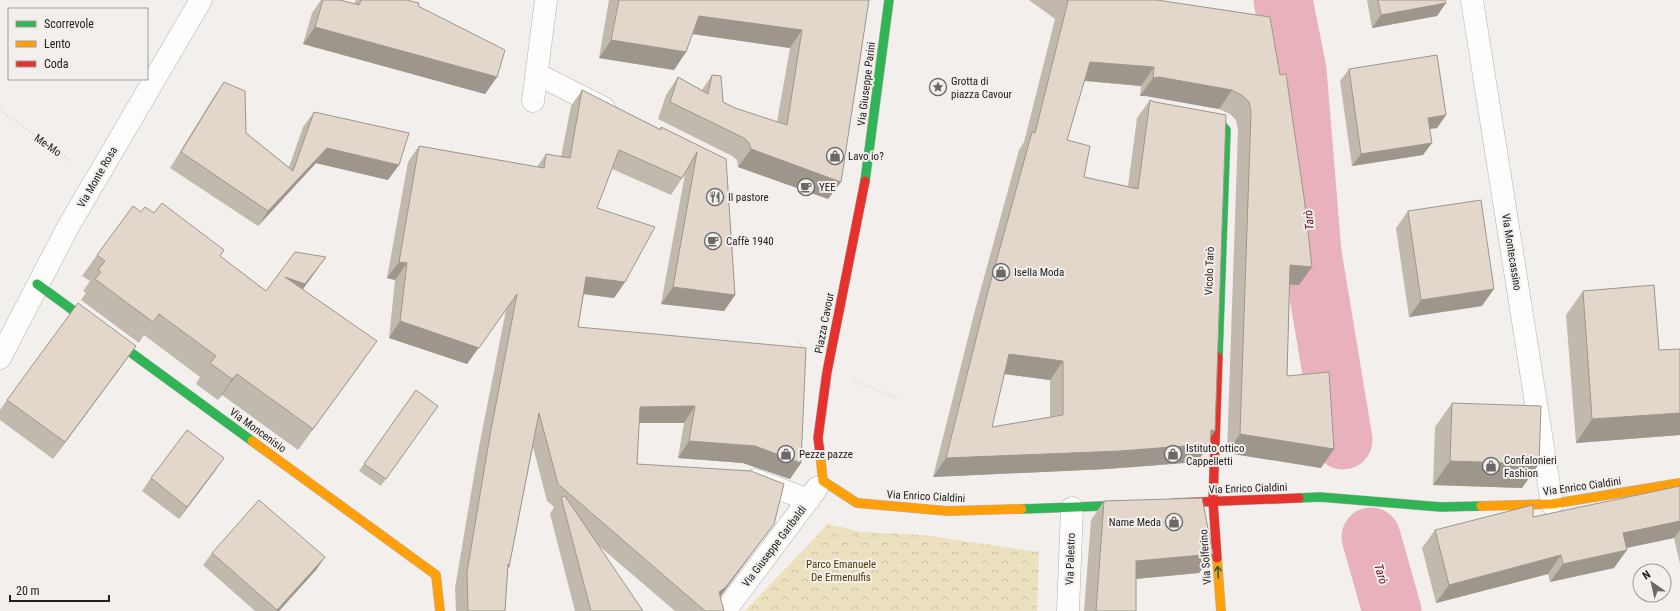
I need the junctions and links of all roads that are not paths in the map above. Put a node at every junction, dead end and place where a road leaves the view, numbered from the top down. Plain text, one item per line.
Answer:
1 (201, 0) edge
2 (546, 0) edge
3 (889, 0) edge
4 (1472, 0) edge
5 (537, 74) junction
6 (533, 101) dead end
7 (621, 116) edge
8 (1188, 116) edge
9 (867, 172) joint
10 (37, 284) junction
11 (0, 358) edge
12 (735, 475) edge
13 (823, 481) junction
14 (1680, 483) edge
15 (809, 500) junction
16 (1213, 501) junction
17 (1166, 503) edge
18 (1142, 504) edge
19 (1552, 504) junction
20 (1072, 508) junction
21 (440, 611) edge
22 (725, 611) edge
23 (1068, 611) edge
24 (1221, 611) edge

1 - 10 street, Via Monte Rosa
2 - 5 street
3 - 9 street, Via Giuseppe Parini
4 - 19 street, Via Montecassino
5 - 6 street
5 - 7 street
8 - 16 street, Vicolo Tarò
9 - 13 street, Piazza Cavour
10 - 11 street, Via Monte Rosa
10 - 21 street, Via Moncenisio
12 - 15 street
13 - 15 street, Via Giuseppe Garibaldi
13 - 20 street, Via Enrico Cialdini
14 - 19 street, Via Enrico Cialdini
15 - 22 street, Via Giuseppe Garibaldi
16 - 17 street, Via Enrico Cialdini
16 - 19 street, Via Enrico Cialdini
24 -> 16 street, Via Solferino
18 - 20 street, Via Enrico Cialdini
20 - 23 street, Via Palestro

